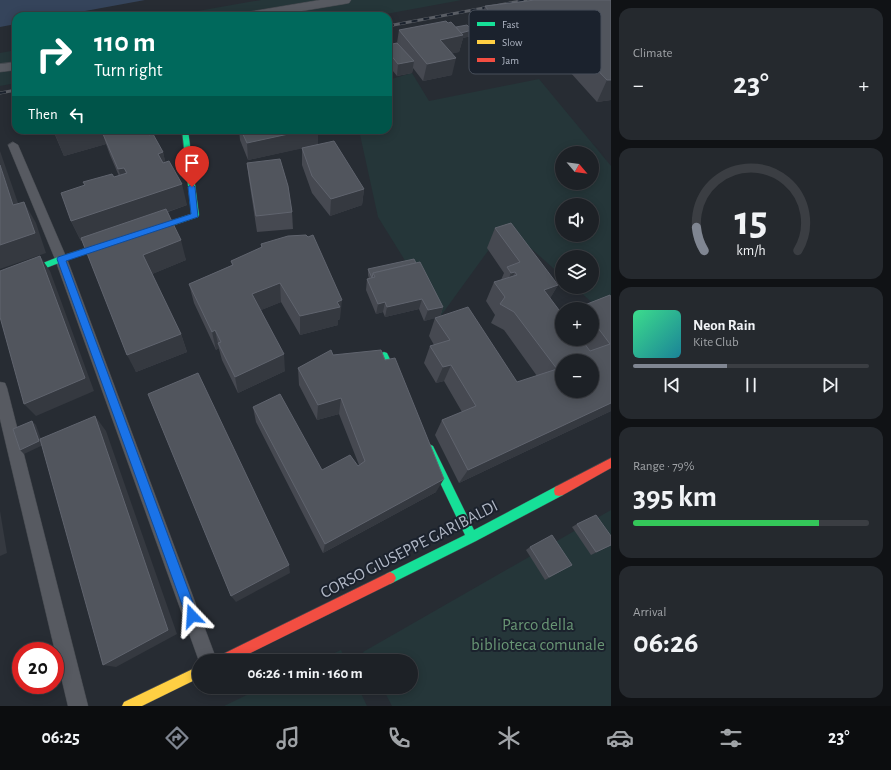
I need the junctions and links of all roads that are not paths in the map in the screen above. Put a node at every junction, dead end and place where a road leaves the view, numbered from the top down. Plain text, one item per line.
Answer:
1 (344, 0) edge
2 (272, 12) edge
3 (12, 66) edge
4 (0, 68) edge
5 (185, 134) edge
6 (13, 145) dead end
7 (135, 235) edge
8 (121, 240) edge
9 (61, 259) junction
10 (0, 283) edge
11 (384, 356) edge
12 (0, 388) edge
13 (404, 398) edge
14 (425, 439) edge
15 (611, 463) edge
16 (472, 537) junction
17 (205, 654) edge
18 (235, 654) edge
19 (192, 676) edge
20 (78, 706) edge
21 (128, 706) edge

1 - 2 street
3 - 4 street
5 - 7 street
6 - 9 lane
8 - 9 street
9 - 10 street
9 - 17 lane
11 - 13 street
12 - 20 lane
14 - 16 street
15 - 16 street, CORSO GIUSEPPE GARIBALDI
16 - 18 street, CORSO GIUSEPPE GARIBALDI
19 - 21 street

